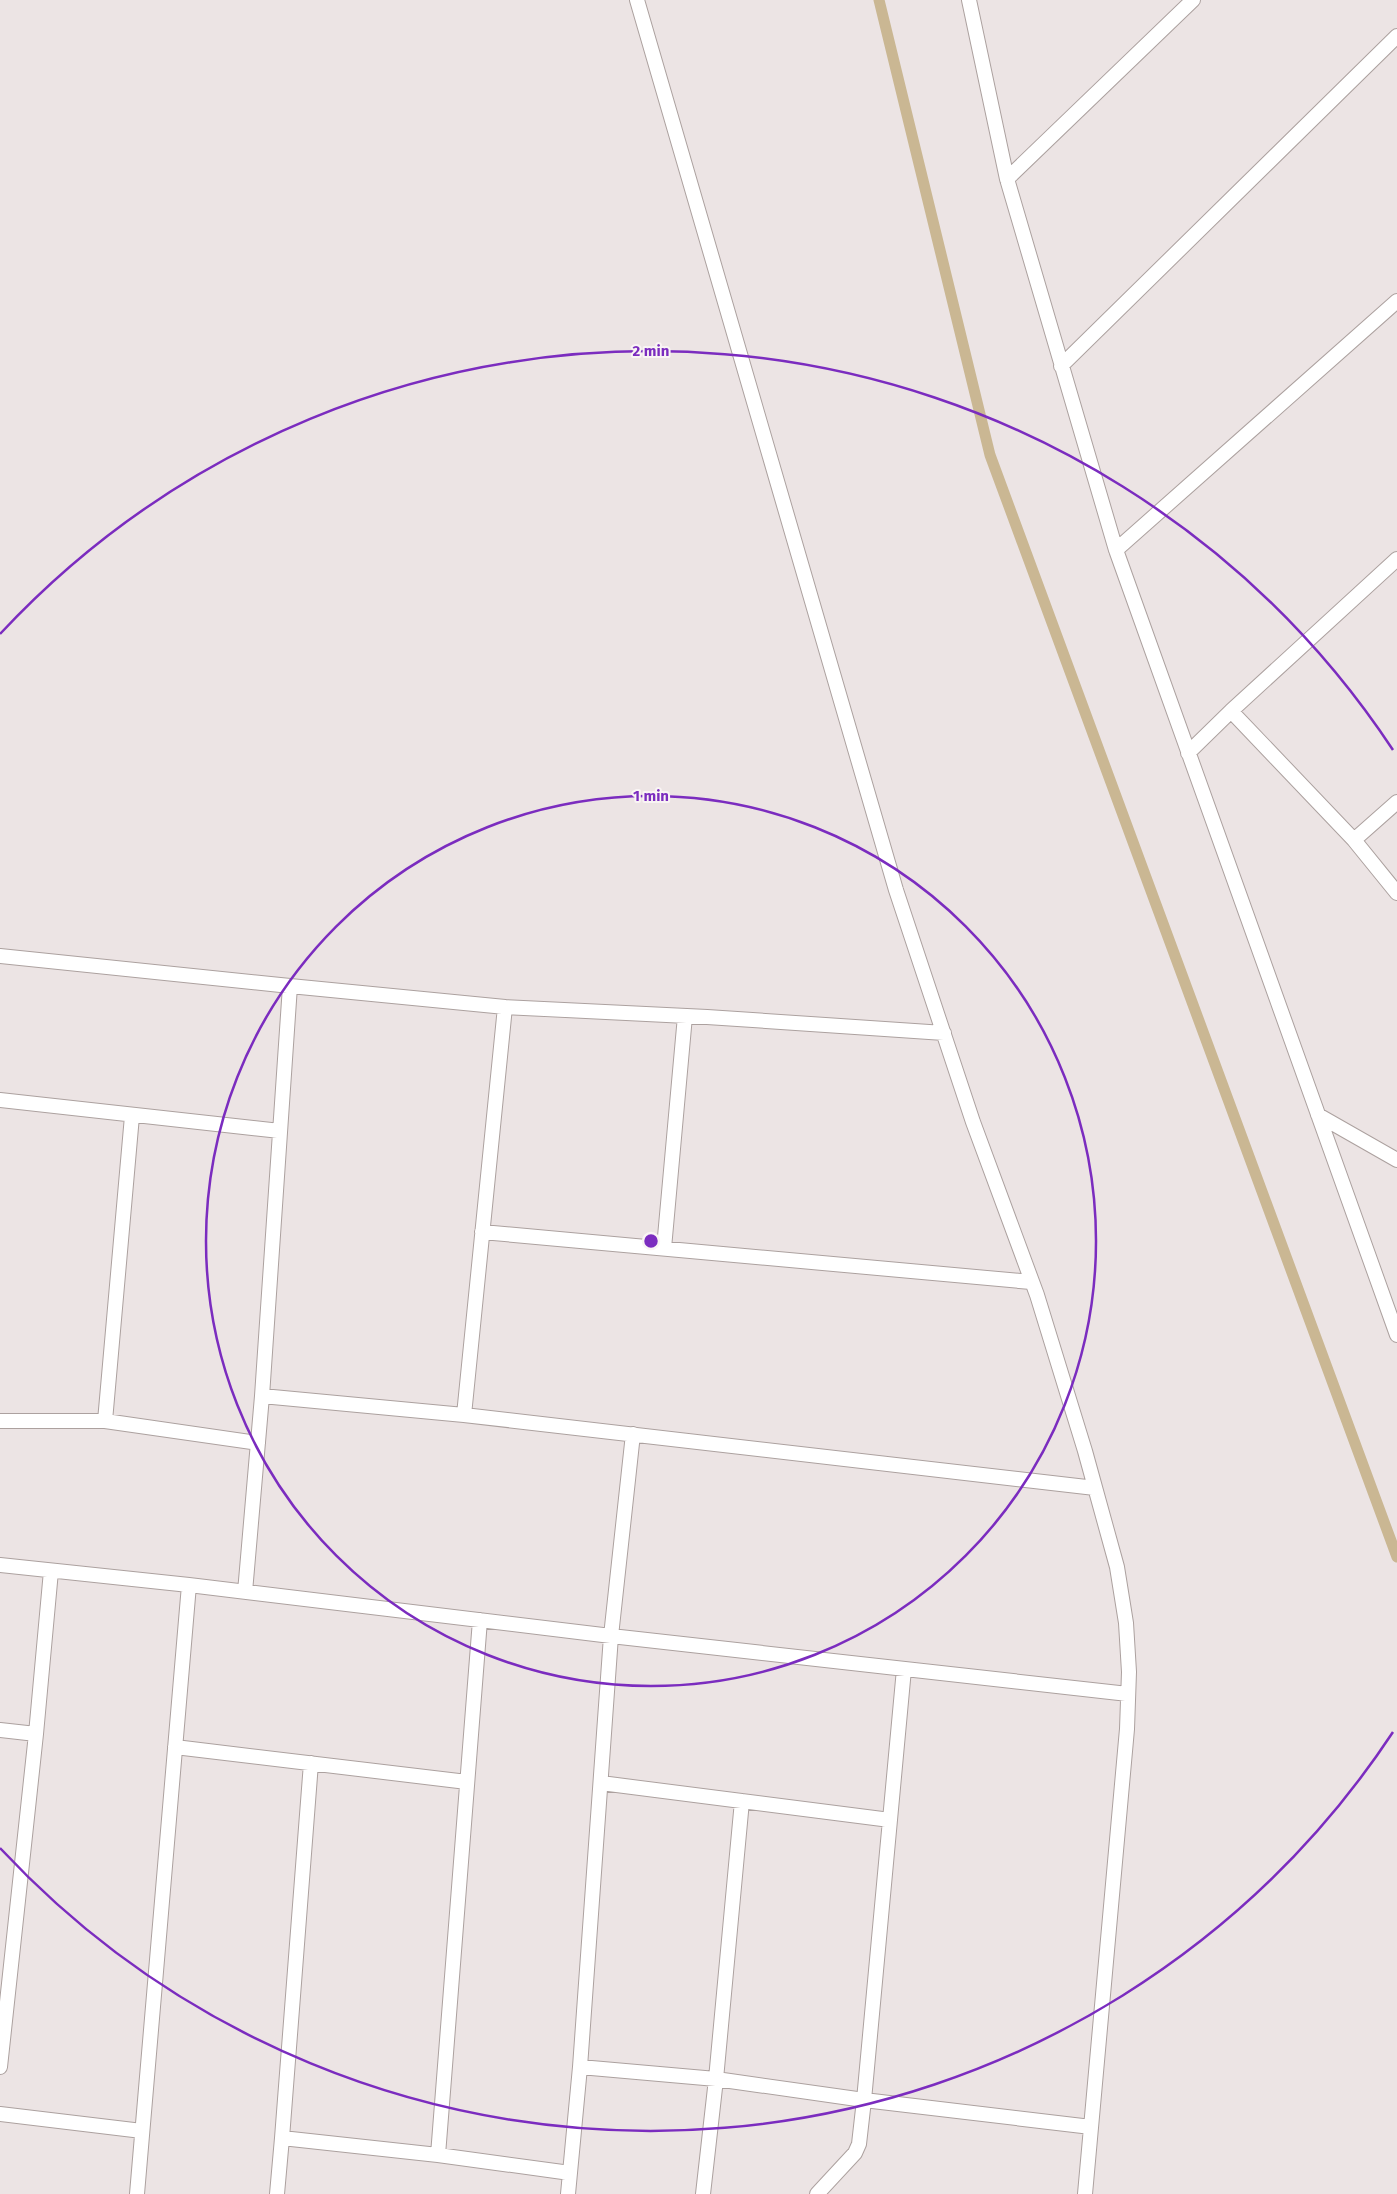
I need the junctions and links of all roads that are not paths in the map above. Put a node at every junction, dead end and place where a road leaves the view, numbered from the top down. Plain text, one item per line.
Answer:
1 (636, 0) edge
2 (969, 0) edge
3 (1193, 0) edge
4 (1397, 36) edge
5 (1007, 179) junction
6 (1397, 301) edge
7 (1061, 366) junction
8 (1116, 550) junction
9 (1397, 559) edge
10 (1231, 711) junction
11 (1188, 753) junction
12 (1397, 802) edge
13 (1354, 840) junction
14 (1397, 893) edge
15 (0, 956) edge
16 (290, 986) junction
17 (505, 1007) junction
18 (685, 1016) junction
19 (944, 1033) junction
20 (0, 1100) edge
21 (1318, 1115) junction
22 (132, 1116) junction
23 (280, 1131) junction
24 (1397, 1160) edge
25 (482, 1232) junction
26 (664, 1248) junction
27 (1031, 1282) junction
28 (1397, 1335) edge
29 (262, 1396) junction
30 (464, 1415) junction
31 (0, 1421) edge
32 (105, 1421) junction
33 (633, 1434) junction
34 (258, 1443) junction
35 (1095, 1488) junction
36 (0, 1565) edge
37 (51, 1571) junction
38 (189, 1585) junction
39 (245, 1592) junction
40 (480, 1620) junction
41 (611, 1636) junction
42 (904, 1669) junction
43 (1128, 1694) junction
44 (0, 1730) edge
45 (36, 1734) junction
46 (175, 1747) junction
47 (311, 1763) junction
48 (467, 1782) junction
49 (601, 1784) junction
50 (742, 1802) junction
51 (890, 1820) junction
52 (0, 2067) edge
53 (580, 2067) junction
54 (716, 2079) junction
55 (864, 2100) junction
56 (0, 2114) edge
57 (1091, 2127) junction
58 (142, 2131) junction
59 (282, 2138) junction
60 (438, 2155) junction
61 (570, 2173) junction
62 (137, 2194) edge
63 (277, 2194) edge
64 (568, 2194) edge
65 (703, 2194) edge
66 (817, 2194) edge
67 (1085, 2194) edge

1 - 19 street
2 - 5 street
3 - 5 street
4 - 7 street
5 - 7 street
6 - 8 street
7 - 8 street
8 - 11 street
9 - 10 street
10 - 11 street
10 - 13 street
11 - 21 street
12 - 13 street
13 - 14 street
15 - 16 street
16 - 17 street
16 - 23 street
17 - 18 street
17 - 25 street
18 - 19 street
18 - 26 street
19 - 27 street
20 - 22 street
21 - 24 street
21 - 28 street
22 - 23 street
22 - 32 street
23 - 29 street
25 - 26 street
25 - 30 street
26 - 27 street
27 - 35 street
29 - 30 street
29 - 34 street
30 - 33 street
31 - 32 street
32 - 34 street
33 - 35 street
33 - 41 street
34 - 39 street
35 - 43 street
36 - 37 street
37 - 38 street
37 - 45 street
38 - 39 street
38 - 46 street
39 - 40 street
40 - 41 street
40 - 48 street
41 - 42 street
41 - 49 street
42 - 43 street
42 - 51 street
43 - 57 street
44 - 45 street
45 - 52 street
46 - 47 street
46 - 58 street
47 - 48 street
47 - 59 street
48 - 60 street
49 - 50 street
49 - 53 street
50 - 51 street
50 - 54 street
51 - 55 street
53 - 54 street
53 - 61 street
54 - 55 street
54 - 65 street
55 - 57 street
55 - 66 street
56 - 58 street
57 - 67 street
58 - 62 street
59 - 60 street
59 - 63 street
60 - 61 street
61 - 64 street

